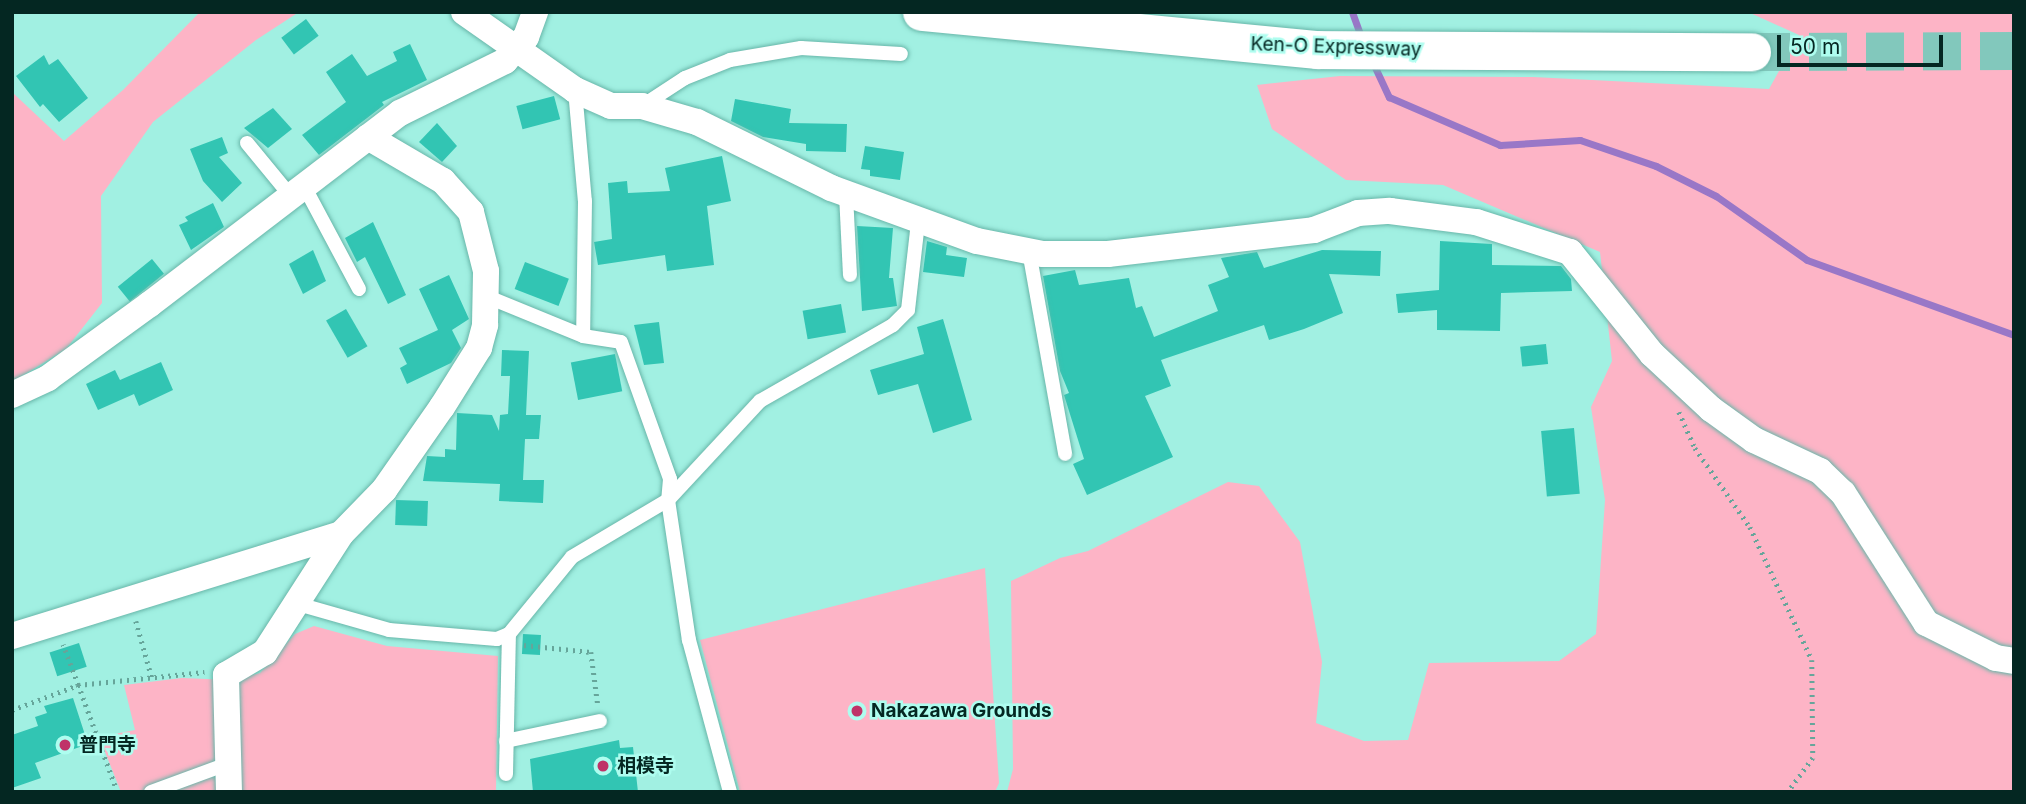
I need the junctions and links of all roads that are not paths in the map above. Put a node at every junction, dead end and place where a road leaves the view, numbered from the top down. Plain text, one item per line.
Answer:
1 (464, 12) edge
2 (535, 12) edge
3 (922, 12) edge
4 (516, 50) junction
5 (1752, 52) tunnel mouth
6 (901, 54) dead end
7 (575, 90) junction
8 (642, 106) junction
9 (368, 137) junction
10 (247, 143) dead end
11 (296, 189) junction
12 (846, 194) junction
13 (918, 222) junction
14 (1029, 251) junction
15 (850, 275) dead end
16 (359, 289) dead end
17 (488, 296) junction
18 (583, 336) junction
19 (12, 395) edge
20 (1065, 454) dead end
21 (668, 500) junction
22 (341, 534) junction
23 (298, 604) junction
24 (509, 634) junction
25 (12, 636) edge
26 (2014, 661) edge
27 (600, 721) road end
28 (506, 741) junction
29 (230, 763) junction
30 (506, 774) dead end
31 (151, 792) edge
32 (229, 792) edge
33 (730, 792) edge

1 - 4 street
2 - 4 street
3 - 5 highway, Ken-O Expressway
4 - 7 street
4 - 9 street
6 - 8 lane
7 - 8 street
7 - 18 lane
8 - 12 street
9 - 11 street
9 - 17 street
10 - 11 lane
11 - 16 lane
11 - 19 street
12 - 13 street
12 - 15 lane
13 - 14 street
13 - 21 lane
14 - 20 lane
14 - 26 street
17 - 18 lane
17 - 22 street
18 - 21 lane
21 - 24 lane
21 - 33 lane
22 - 23 street
22 - 25 street
23 - 24 lane
23 - 29 street
24 - 28 lane
27 - 28 lane
28 - 30 lane
29 - 31 lane
29 - 32 street

